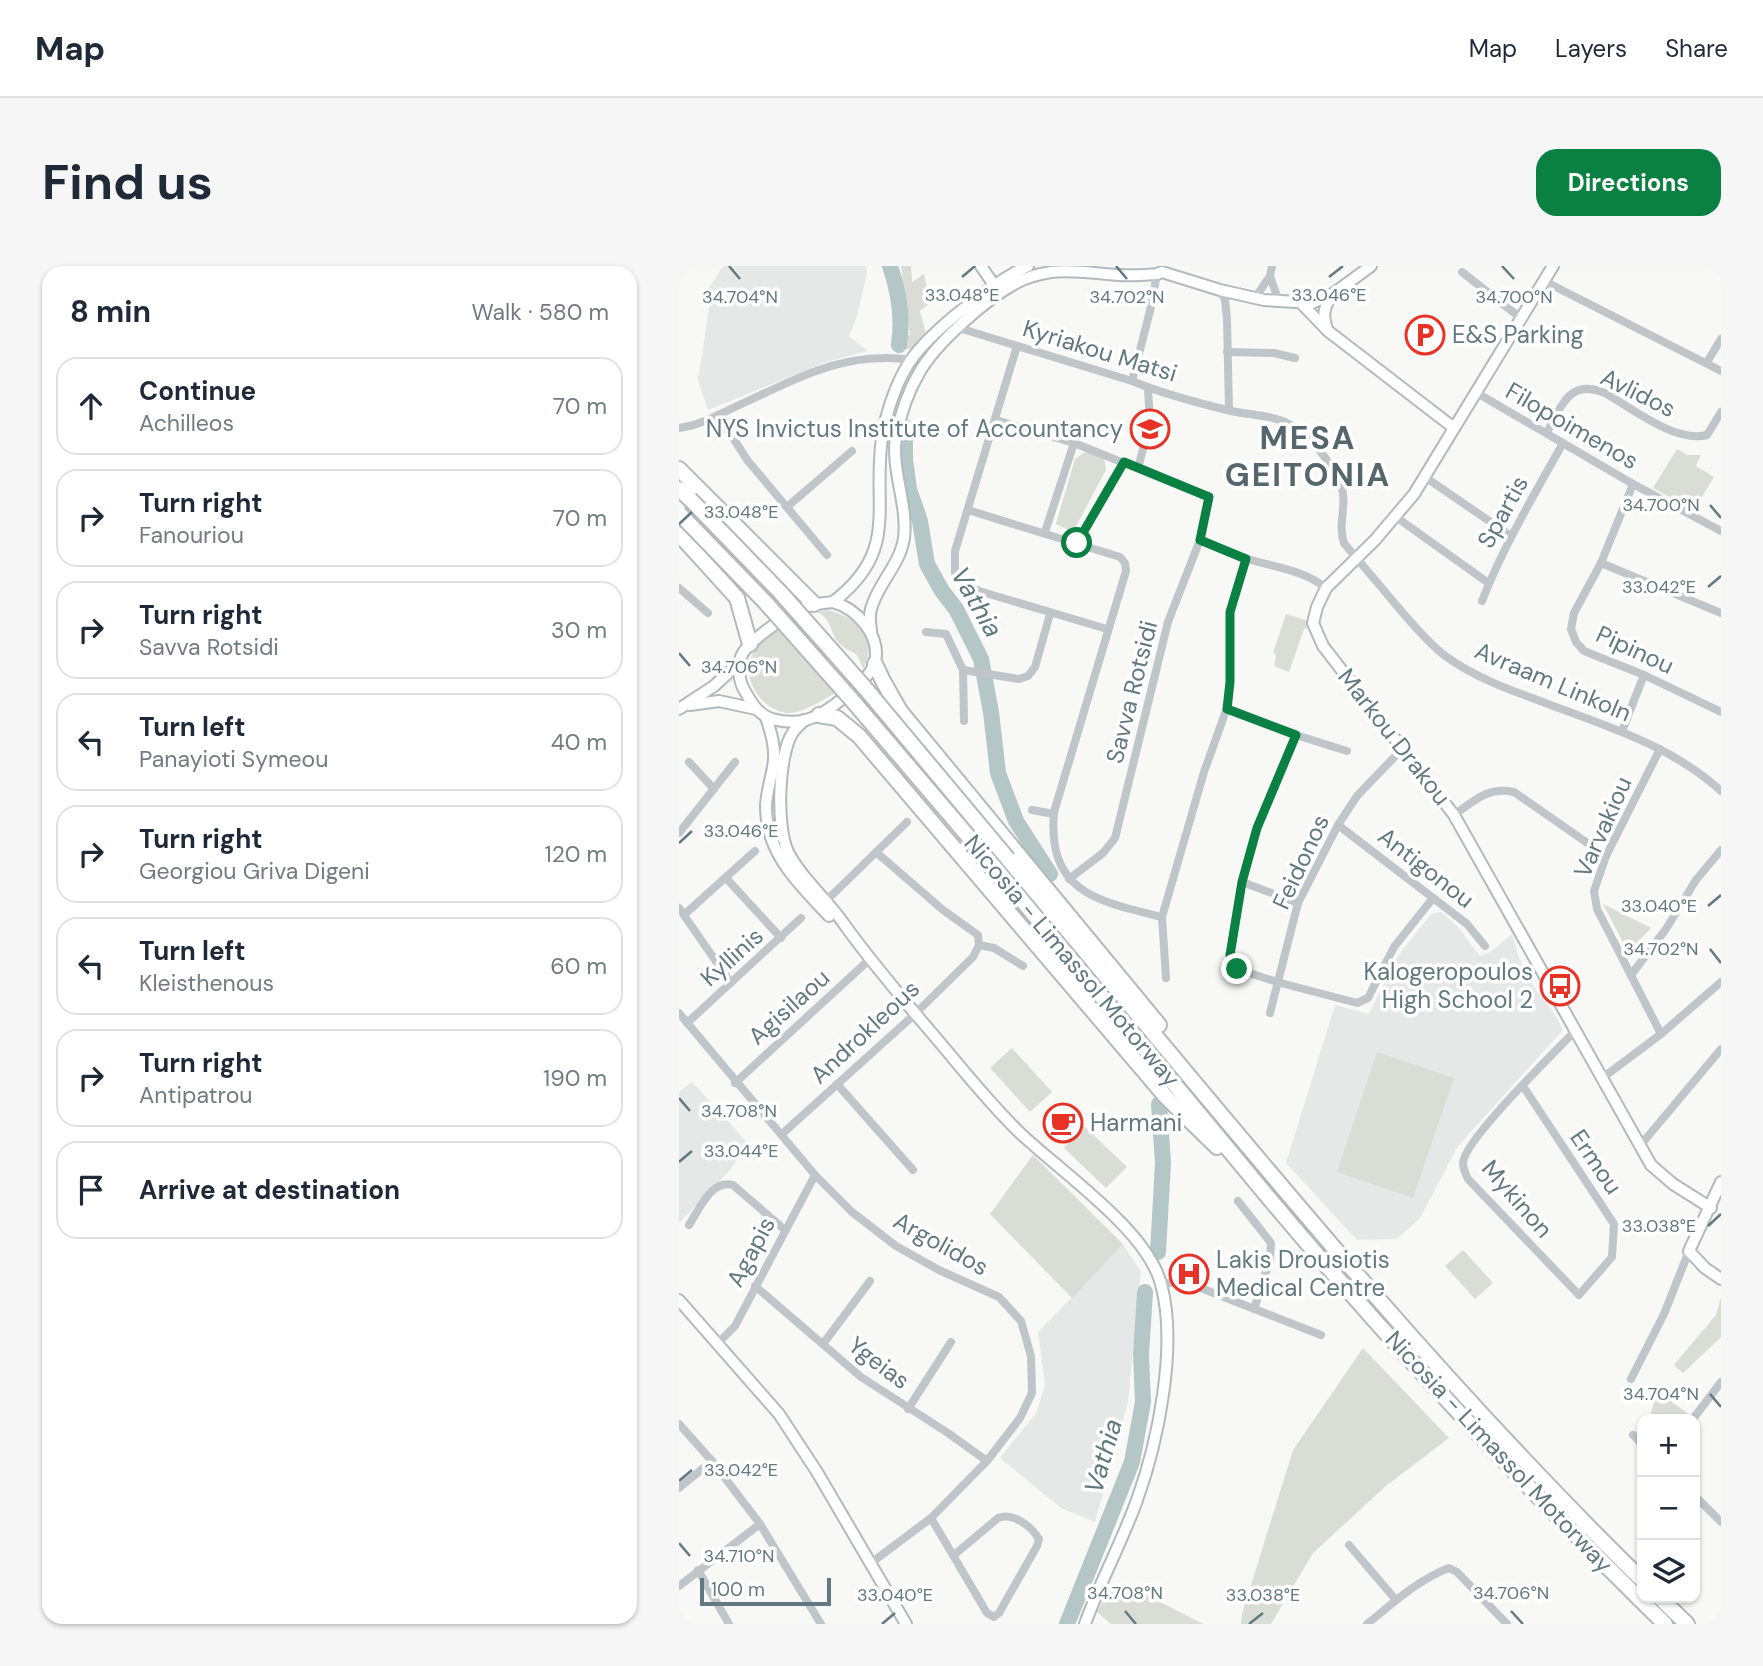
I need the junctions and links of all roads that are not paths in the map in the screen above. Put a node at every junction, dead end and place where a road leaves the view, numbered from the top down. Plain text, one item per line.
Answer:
1 (981, 266) edge
2 (1028, 266) edge
3 (1130, 266) edge
4 (1272, 266) edge
5 (1553, 266) edge
6 (1369, 267) edge
7 (1462, 272) dead end
8 (1157, 274) junction
9 (1270, 276) junction
10 (1544, 281) junction
11 (996, 289) junction
12 (1215, 289) junction
13 (1334, 293) junction
14 (1255, 298) junction
15 (1279, 302) junction
16 (1301, 303) junction
17 (1522, 319) junction
18 (960, 328) junction
19 (1328, 331) junction
20 (1721, 339) edge
21 (1017, 346) junction
22 (1227, 352) junction
23 (1296, 358) dead end
24 (912, 360) junction
25 (1707, 362) junction
26 (1721, 371) edge
27 (1132, 381) junction
28 (1148, 388) junction
29 (1477, 393) junction
30 (1229, 410) junction
31 (1721, 412) edge
32 (719, 415) junction
33 (996, 420) junction
34 (1454, 428) junction
35 (679, 429) edge
36 (1547, 432) junction
37 (1074, 443) junction
38 (1563, 443) junction
39 (852, 451) dead end
40 (1124, 462) junction
41 (1138, 468) junction
42 (679, 469) edge
43 (1425, 478) junction
44 (1633, 485) junction
45 (684, 494) edge
46 (787, 507) junction
47 (968, 510) junction
48 (679, 513) edge
49 (1396, 517) junction
50 (1721, 531) edge
51 (1045, 532) junction
52 (679, 534) edge
53 (1511, 536) junction
54 (1200, 540) junction
55 (1077, 543) junction
56 (827, 555) dead end
57 (1246, 559) junction
58 (1357, 559) junction
59 (1601, 563) junction
60 (1487, 582) junction
61 (679, 587) edge
62 (1326, 588) junction
63 (1482, 601) dead end
64 (833, 602) junction
65 (814, 604) junction
66 (708, 613) dead end
67 (1721, 613) edge
68 (1051, 614) junction
69 (1107, 629) junction
70 (870, 630) junction
71 (926, 632) dead end
72 (750, 645) junction
73 (740, 662) junction
74 (876, 664) junction
75 (963, 670) junction
76 (1644, 675) junction
77 (682, 708) edge
78 (756, 709) junction
79 (1227, 709) junction
80 (1721, 712) edge
81 (766, 717) junction
82 (811, 718) junction
83 (964, 721) dead end
84 (1622, 732) junction
85 (1296, 735) junction
86 (1403, 748) junction
87 (1660, 749) junction
88 (1347, 751) dead end
89 (689, 762) dead end
90 (736, 762) dead end
91 (714, 789) junction
92 (1721, 791) edge
93 (1032, 810) dead end
94 (1054, 814) junction
95 (1454, 815) junction
96 (907, 822) dead end
97 (1338, 825) junction
98 (679, 833) edge
99 (1721, 850) edge
100 (755, 851) dead end
101 (876, 852) junction
102 (1606, 856) junction
103 (726, 878) junction
104 (1069, 880) junction
105 (1242, 882) junction
106 (1433, 898) junction
107 (825, 902) junction
108 (1299, 903) junction
109 (682, 911) edge
110 (1162, 917) junction
111 (801, 918) dead end
112 (781, 938) junction
113 (854, 940) junction
114 (979, 945) junction
115 (1485, 946) dead end
116 (869, 960) junction
117 (1023, 966) dead end
118 (1631, 975) junction
119 (1166, 978) dead end
120 (1277, 982) junction
121 (1721, 982) edge
122 (731, 983) junction
123 (679, 1013) edge
124 (1270, 1013) dead end
125 (915, 1014) junction
126 (687, 1023) junction
127 (1576, 1031) junction
128 (1661, 1034) junction
129 (1721, 1049) edge
130 (1601, 1079) junction
131 (735, 1083) junction
132 (837, 1084) junction
133 (1523, 1086) junction
134 (782, 1134) junction
135 (1639, 1147) junction
136 (913, 1170) dead end
137 (815, 1175) junction
138 (1277, 1181) junction
139 (1721, 1182) edge
140 (1263, 1191) junction
141 (1238, 1201) dead end
142 (1711, 1208) junction
143 (689, 1225) dead end
144 (785, 1230) junction
145 (1689, 1251) junction
146 (1721, 1279) edge
147 (870, 1281) dead end
148 (1161, 1283) junction
149 (755, 1286) junction
150 (1579, 1294) joint
151 (679, 1300) edge
152 (1254, 1309) junction
153 (1321, 1335) dead end
154 (951, 1342) dead end
155 (718, 1343) junction
156 (823, 1344) junction
157 (1631, 1379) dead end
158 (1721, 1382) edge
159 (908, 1409) junction
160 (1697, 1414) edge
161 (679, 1424) edge
162 (1633, 1436) dead end
163 (1637, 1440) edge
164 (712, 1461) junction
165 (987, 1461) junction
166 (679, 1488) edge
167 (1700, 1501) edge
168 (931, 1518) junction
169 (1719, 1518) edge
170 (1562, 1523) junction
171 (760, 1524) junction
172 (1349, 1545) dead end
173 (954, 1555) junction
174 (871, 1563) junction
175 (698, 1570) junction
176 (1637, 1575) edge
177 (679, 1586) edge
178 (1396, 1600) junction
179 (1665, 1603) edge
180 (729, 1624) edge
181 (821, 1624) edge
182 (906, 1624) edge
183 (1085, 1624) edge
184 (1367, 1624) edge
185 (1507, 1624) edge
186 (1656, 1624) edge
187 (1665, 1624) edge
188 (1687, 1624) edge

1 - 11 street
2 - 11 street
3 - 8 street
4 - 9 street
5 - 10 street, Markou Drakou
6 - 13 street
7 - 17 street
8 - 11 street
8 - 12 street
8 - 27 street
9 - 14 street
9 - 15 street
10 - 17 street, Markou Drakou
10 - 25 street
11 - 18 street
11 - 24 street
12 - 14 street
12 - 22 street
13 - 16 street
13 - 19 street
14 - 15 street
15 - 16 street
16 - 19 street
17 - 29 street, Markou Drakou
18 - 21 street, Kyriakou Matsi
18 - 70 street
19 - 34 street
20 - 25 street
21 - 27 street, Kyriakou Matsi
21 - 33 street
22 - 23 street
22 - 30 street
24 - 32 street
24 - 64 street
25 - 26 street
27 - 28 street, Kyriakou Matsi
28 - 30 street, Kyriakou Matsi
28 - 41 street
29 - 34 street, Markou Drakou
29 - 36 street, Filopoimenos
30 - 58 street, Kyriakou Matsi
31 - 36 street, Avlidos
32 - 35 street
32 - 46 street
33 - 37 street
33 - 47 street
34 - 43 street, Markou Drakou
36 - 38 street, Filopoimenos
37 - 40 street
37 - 51 street
38 - 44 street, Filopoimenos
38 - 53 street, Spartis
39 - 46 street
40 - 41 street
40 - 55 street
41 - 54 street, Savva Rotsidi
42 - 65 highway
43 - 49 street, Markou Drakou
43 - 53 street
44 - 50 street, Filopoimenos
44 - 59 street, Pipinou
45 - 138 highway, Nicosia - Limassol Motorway, bridge
46 - 56 street
47 - 51 street
47 - 68 street
48 - 140 highway, Nicosia - Limassol Motorway, bridge
49 - 58 street, Markou Drakou
49 - 60 street
51 - 55 street
52 - 72 highway
53 - 60 street, Spartis
54 - 57 street
54 - 104 street, Savva Rotsidi
55 - 69 street
57 - 62 street
57 - 79 street
58 - 62 street, Markou Drakou
58 - 84 street, Avraam Linkoln
59 - 67 street
59 - 76 street, Pipinou
60 - 63 street, Spartis
61 - 66 street
62 - 86 street, Markou Drakou
64 - 65 street
64 - 70 street
65 - 72 street
68 - 69 street
68 - 75 street
69 - 94 street
70 - 74 street
71 - 75 street
72 - 73 street
73 - 77 street
73 - 78 street
74 - 82 street
74 - 138 highway
75 - 83 street
76 - 80 street, Pipinou
76 - 84 street
77 - 78 street
78 - 81 street
79 - 85 street
79 - 110 street
81 - 82 street
81 - 113 street
82 - 107 street
82 - 140 highway
84 - 87 street, Avraam Linkoln
85 - 88 street
85 - 105 street
86 - 95 street, Markou Drakou
86 - 97 street, Feidonos
87 - 92 street, Avraam Linkoln
87 - 102 street, Varvakiou
89 - 91 street
90 - 91 street
91 - 98 street
93 - 94 street
94 - 104 street
95 - 102 street
95 - 127 street, Markou Drakou
96 - 101 street
97 - 106 street, Antigonou
97 - 108 street, Feidonos
99 - 118 street
100 - 103 street
101 - 107 street
101 - 114 street
102 - 118 street, Varvakiou
103 - 109 street
103 - 112 street
104 - 110 street
105 - 108 street
105 - 120 street
106 - 115 street, Antigonou
106 - 120 street
107 - 113 street
108 - 120 street, Feidonos
109 - 122 street
110 - 119 street
111 - 112 street, Kyllinis
112 - 122 street, Kyllinis
113 - 116 street
114 - 117 street
114 - 125 street, Androkleous
116 - 125 street
116 - 131 street, Agisilaou
118 - 128 street, Varvakiou
120 - 124 street, Feidonos
121 - 128 street
122 - 126 street, Kyllinis
123 - 126 street, Argolidos
125 - 132 street, Androkleous
125 - 148 street
126 - 131 street, Argolidos
127 - 130 street, Markou Drakou
127 - 133 street, Mykinon
128 - 130 street
129 - 135 street
130 - 135 street, Markou Drakou
131 - 134 street, Argolidos
132 - 134 street, Androkleous
132 - 136 street
133 - 150 street, Ermou
133 - 150 street, Mykinon
134 - 137 street, Argolidos
135 - 142 street, Markou Drakou
137 - 144 street, Agapis
137 - 165 street, Argolidos
138 - 176 highway, Nicosia - Limassol Motorway
139 - 142 street
140 - 170 highway, Nicosia - Limassol Motorway
141 - 152 street
142 - 145 street
143 - 144 street
144 - 149 street, Agapis
145 - 146 street
145 - 157 street
147 - 156 street
148 - 152 street
148 - 183 street
149 - 155 street, Agapis
149 - 156 street, Ygeias
151 - 155 street
152 - 153 street
154 - 159 street
155 - 174 street
156 - 159 street, Ygeias
158 - 160 street
159 - 165 street, Ygeias
161 - 164 street
162 - 163 street
164 - 166 street
164 - 171 street
165 - 168 street, Argolidos
167 - 169 street
168 - 173 street
168 - 174 street, Argolidos
170 - 186 highway
170 - 187 highway, Nicosia - Limassol Motorway
171 - 175 street
171 - 181 street
172 - 178 street
173 - 173 street
174 - 182 street
175 - 177 street
175 - 180 street
178 - 184 street
178 - 185 street
179 - 188 highway

